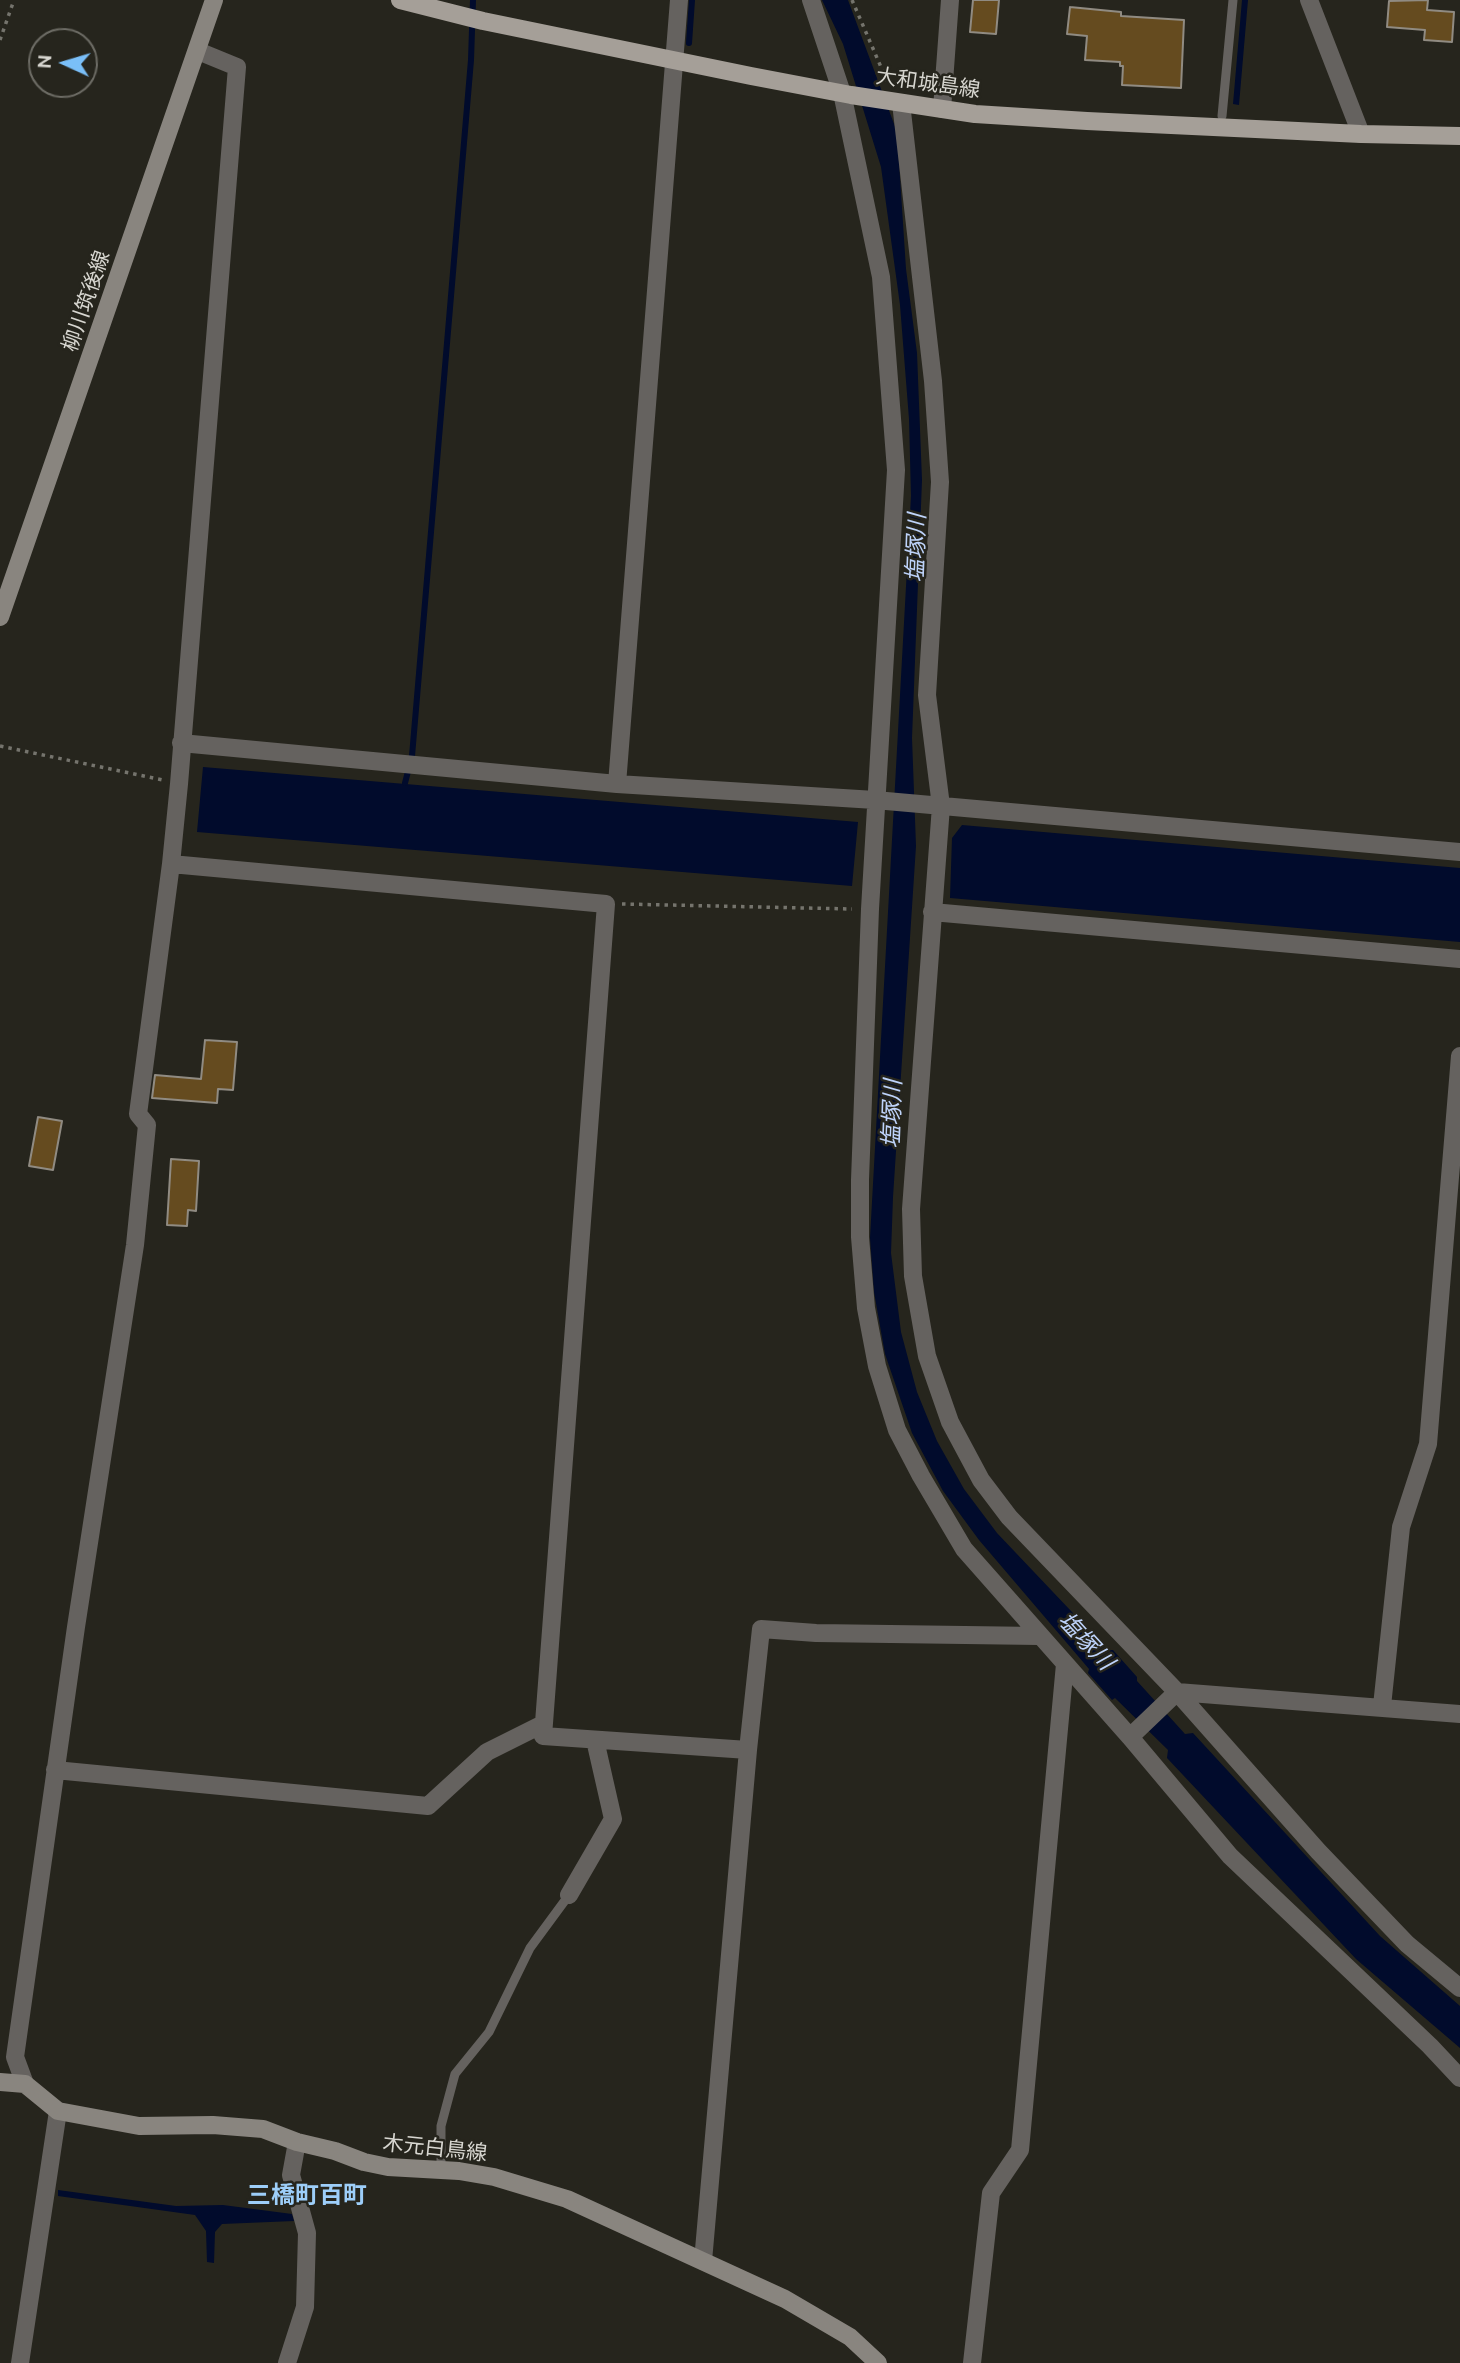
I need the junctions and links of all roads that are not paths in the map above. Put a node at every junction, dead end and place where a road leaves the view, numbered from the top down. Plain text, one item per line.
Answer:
1 (214, 0) edge
2 (400, 0) edge
3 (679, 0) edge
4 (811, 0) edge
5 (950, 0) edge
6 (1233, 0) edge
7 (1309, 0) edge
8 (198, 51) junction
9 (674, 60) junction
10 (846, 94) junction
11 (893, 102) junction
12 (942, 109) junction
13 (1222, 116) dead end
14 (1361, 134) junction
15 (1460, 136) edge
16 (0, 617) edge
17 (181, 743) junction
18 (617, 784) junction
19 (875, 800) junction
20 (941, 806) junction
21 (1460, 852) edge
22 (171, 864) junction
23 (932, 912) junction
24 (1460, 959) edge
25 (1460, 1056) edge
26 (1039, 1636) junction
27 (1065, 1664) junction
28 (1172, 1697) junction
29 (1382, 1706) junction
30 (1460, 1714) edge
31 (543, 1724) junction
32 (1130, 1737) junction
33 (595, 1740) junction
34 (748, 1751) junction
35 (55, 1770) junction
36 (569, 1895) joint
37 (1460, 1988) edge
38 (1460, 2078) edge
39 (0, 2082) edge
40 (25, 2084) junction
41 (58, 2111) junction
42 (297, 2142) junction
43 (441, 2170) junction
44 (703, 2261) junction
45 (20, 2363) edge
46 (287, 2363) edge
47 (878, 2363) edge
48 (972, 2363) edge

1 - 8 main road, 柳川筑後線
2 - 9 main road, 大和城島線
3 - 9 street
4 - 10 street
5 - 12 street
6 - 13 lane
7 - 14 street
8 - 16 main road, 柳川筑後線
8 - 17 street
9 - 10 main road, 大和城島線
9 - 18 street
10 - 11 main road, 大和城島線
10 - 19 street
11 - 12 main road, 大和城島線
11 - 20 street
12 - 14 main road, 大和城島線
14 - 15 main road, 大和城島線
17 - 18 street
17 - 22 street
18 - 19 street
19 - 20 street
19 - 26 street
20 - 21 street
20 - 23 street
22 - 31 street
22 - 35 street
23 - 24 street
23 - 28 street
25 - 29 street
26 - 27 street
26 - 34 street
27 - 32 street
27 - 48 street
28 - 29 street
28 - 32 street
28 - 37 street
29 - 30 street
31 - 33 street
31 - 35 street
32 - 38 street
33 - 34 street
33 - 36 street
34 - 44 street
35 - 40 street
36 - 43 lane
39 - 40 main road
40 - 41 main road, 木元白鳥線
41 - 42 main road, 木元白鳥線
41 - 45 street
42 - 43 main road, 木元白鳥線
42 - 46 street
43 - 44 main road, 木元白鳥線
44 - 47 main road, 木元白鳥線

